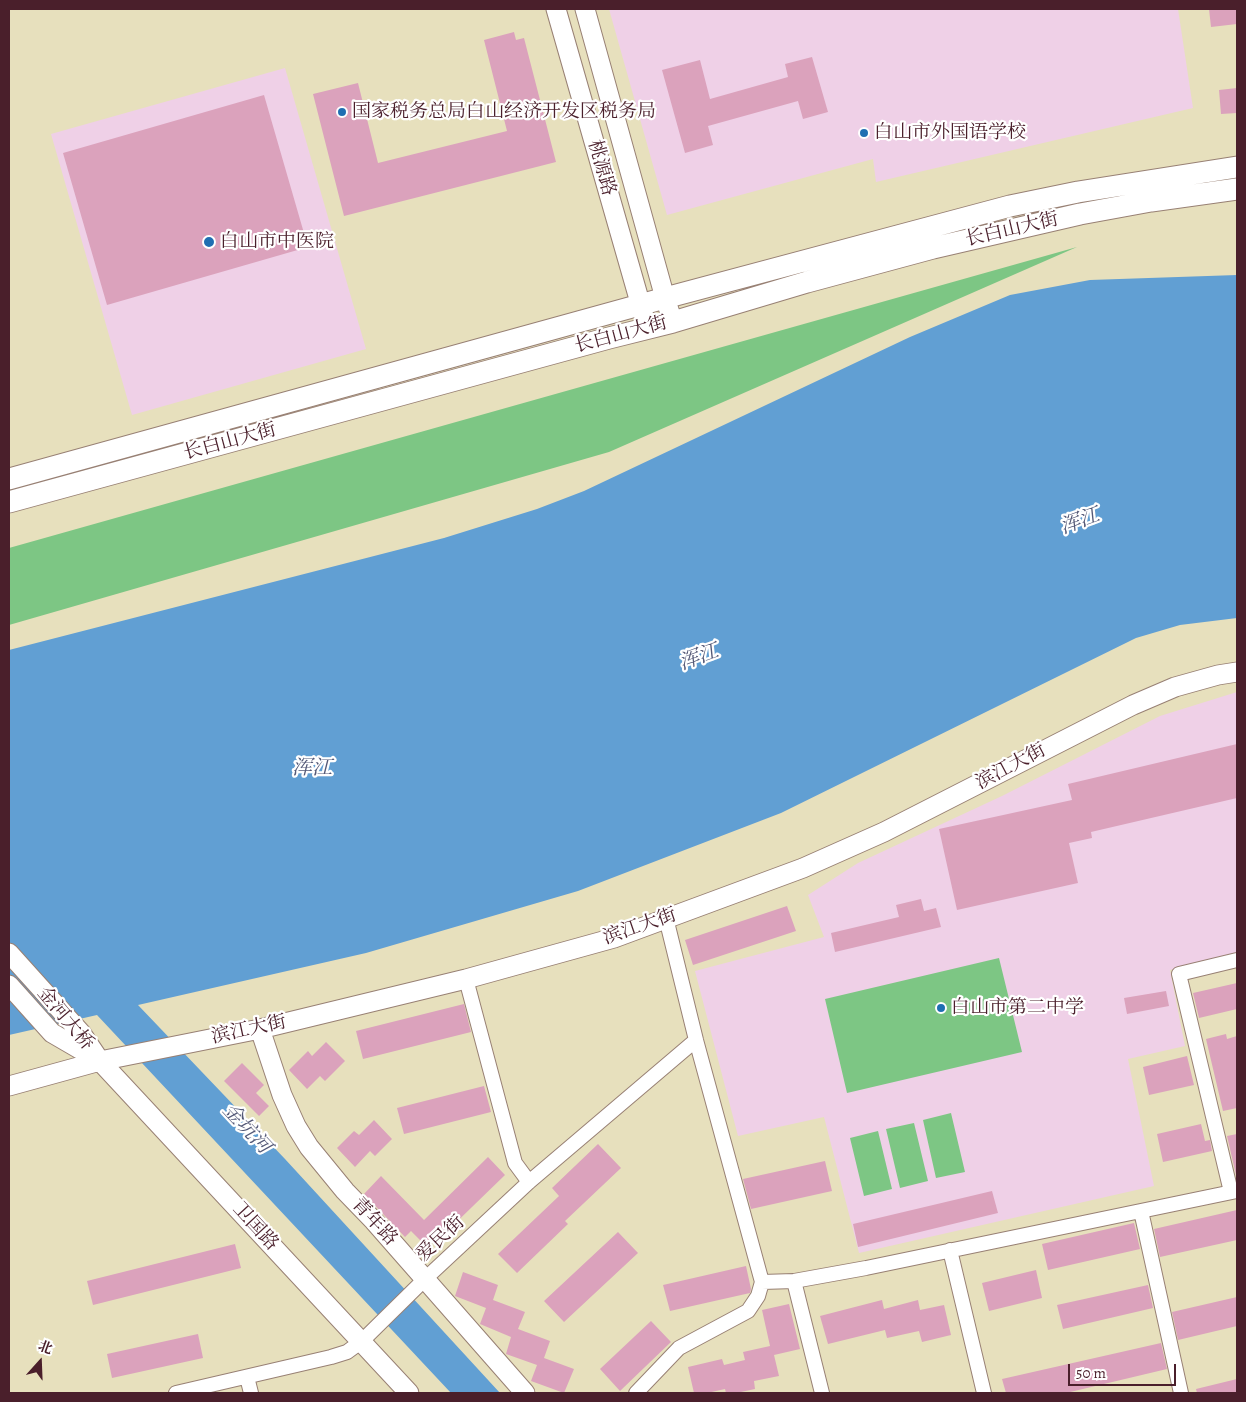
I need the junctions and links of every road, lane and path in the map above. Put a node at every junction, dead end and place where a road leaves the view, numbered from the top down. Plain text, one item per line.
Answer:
1 (556, 9) edge
2 (585, 9) edge
3 (1237, 167) edge
4 (1237, 189) edge
5 (665, 298) junction
6 (640, 306) junction
7 (673, 322) junction
8 (647, 327) junction
9 (9, 479) edge
10 (9, 502) edge
11 (1237, 672) edge
12 (666, 918) junction
13 (9, 953) edge
14 (1237, 960) edge
15 (466, 979) junction
16 (9, 985) edge
17 (260, 1029) junction
18 (696, 1040) junction
19 (100, 1061) junction
20 (9, 1086) edge
21 (529, 1182) junction
22 (1234, 1192) edge
23 (1141, 1211) junction
24 (950, 1250) junction
25 (794, 1281) junction
26 (762, 1282) junction
27 (422, 1283) junction
28 (368, 1335) junction
29 (247, 1377) junction
30 (176, 1393) edge
31 (251, 1393) edge
32 (409, 1393) edge
33 (525, 1393) edge
34 (636, 1393) edge
35 (822, 1393) edge
36 (984, 1393) edge
37 (1181, 1393) edge

1 - 6 street, 桃源路
2 - 5 street, 桃源路
3 - 5 main road, 长白山大街
4 - 7 main road, 长白山大街
5 - 6 main road, 长白山大街
5 - 7 street, 桃源路
6 - 8 street, 桃源路
6 - 9 main road, 长白山大街
7 - 8 main road, 长白山大街
8 - 10 main road, 长白山大街
11 - 12 street, 滨江大街
12 - 15 street, 滨江大街
12 - 18 street
13 - 19 street, 金河大桥
14 - 22 street
15 - 17 street, 滨江大街
15 - 21 street
16 - 19 street, 金河大桥
17 - 19 street, 滨江大街
17 - 27 street, 青年路
18 - 21 street, 爱民街
18 - 26 street
19 - 20 street, 滨江大街
19 - 28 street, 卫国路
21 - 27 street, 爱民街
22 - 23 street
23 - 24 street
23 - 37 street
24 - 25 street
24 - 36 street
25 - 26 street
25 - 35 street
26 - 34 street
27 - 28 street, 爱民街
27 - 33 street, 青年路
28 - 29 street, 爱民街
28 - 32 street, 卫国路
29 - 30 street, 爱民街
29 - 31 street

